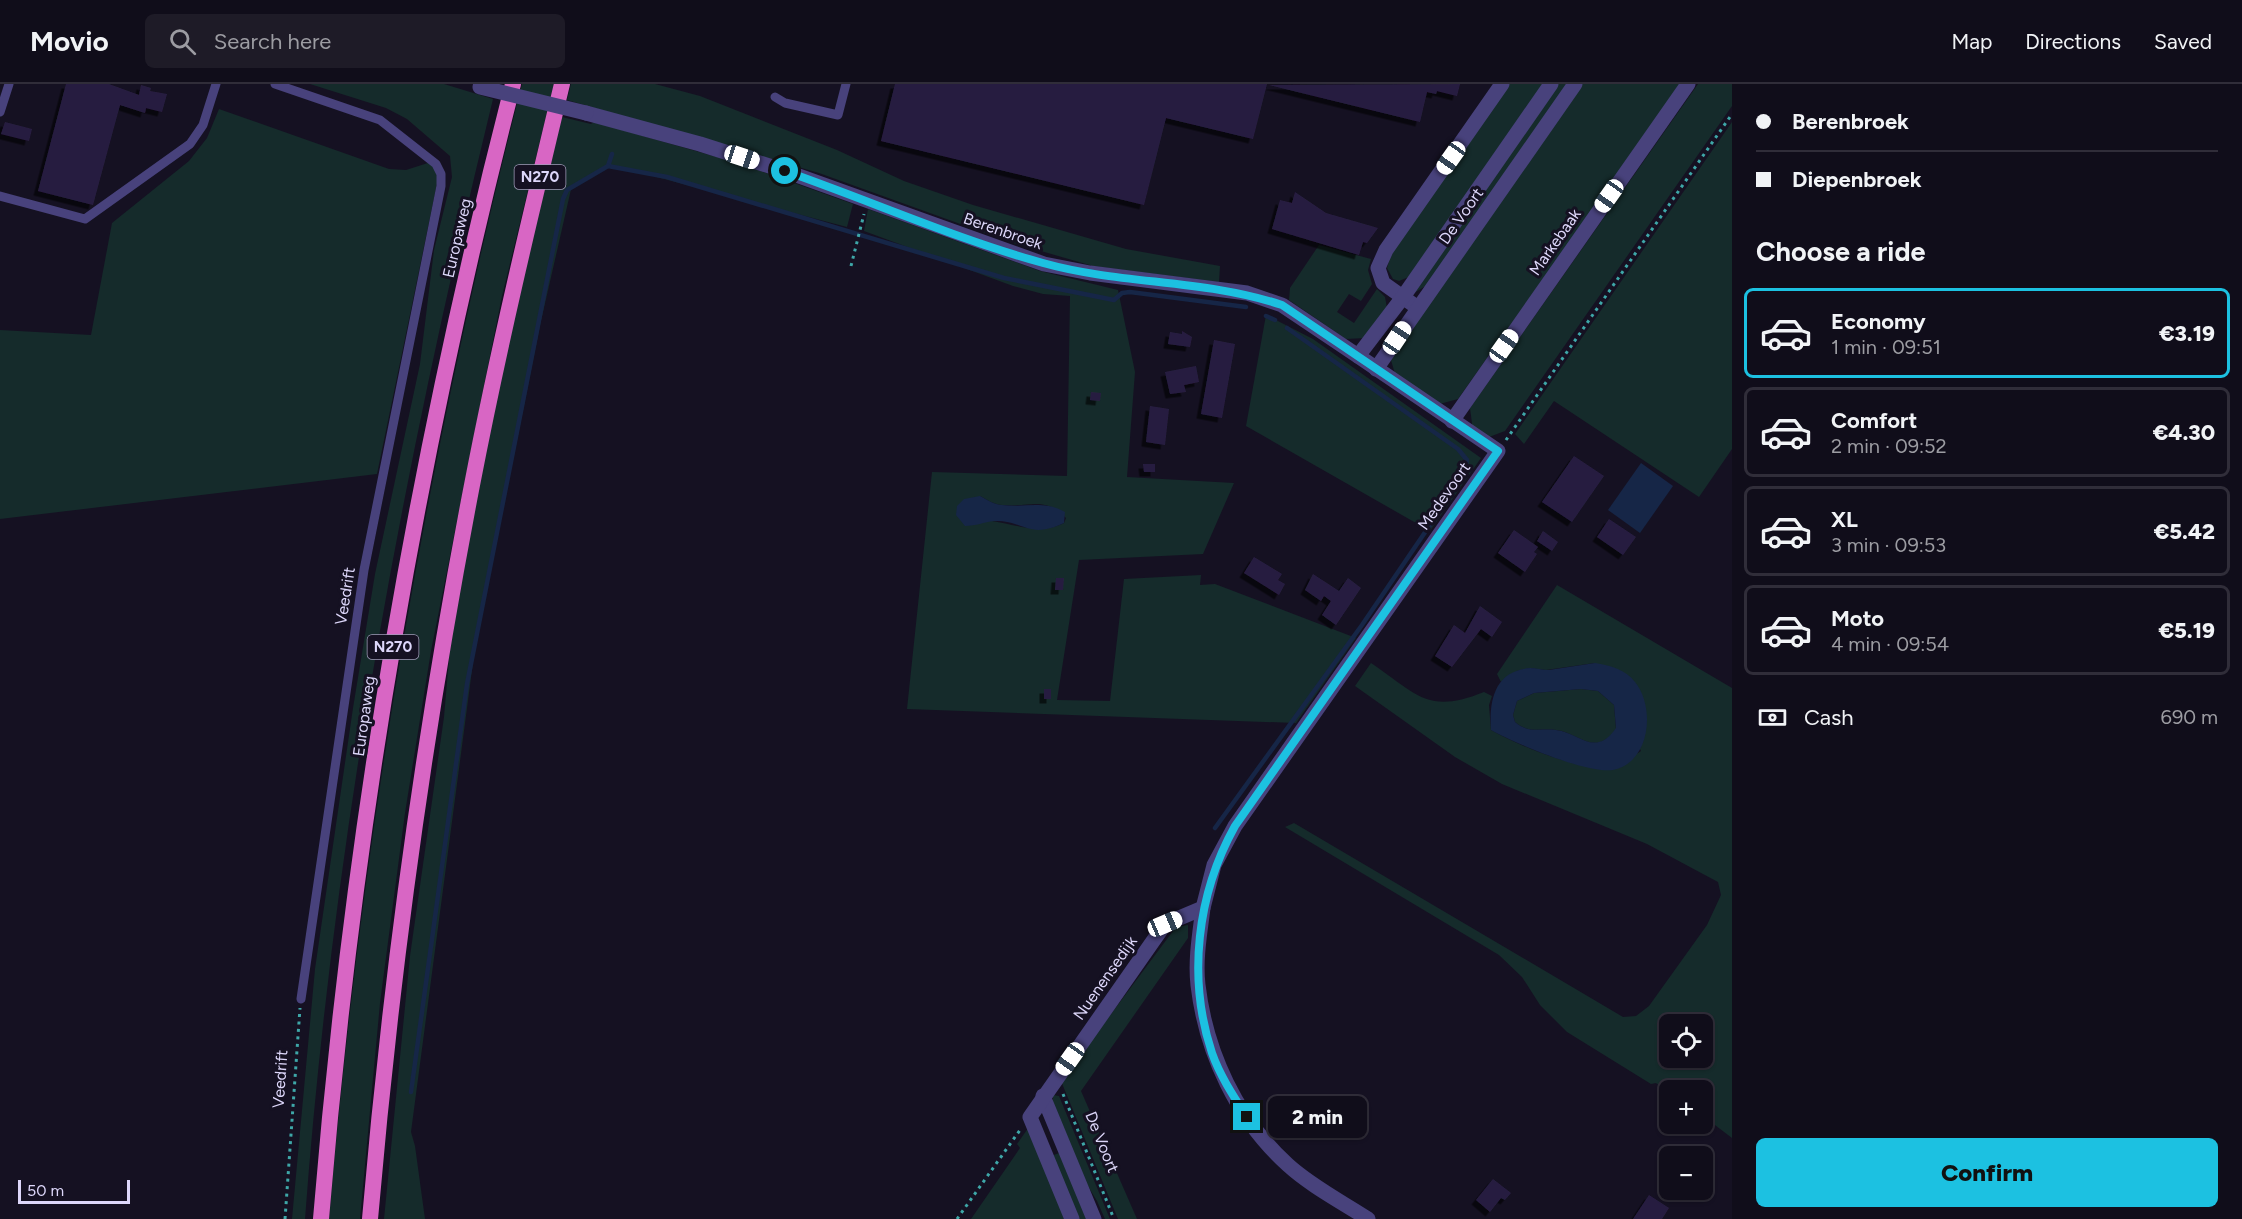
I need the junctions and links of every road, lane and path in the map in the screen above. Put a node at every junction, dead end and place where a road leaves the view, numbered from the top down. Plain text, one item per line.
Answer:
1 (9, 84) edge
2 (216, 84) edge
3 (275, 84) edge
4 (513, 84) edge
5 (562, 84) edge
6 (846, 84) edge
7 (1502, 84) edge
8 (1551, 84) edge
9 (1575, 84) edge
10 (1688, 84) edge
11 (475, 85) edge
12 (775, 97) dead end
13 (0, 112) edge
14 (1732, 114) edge
15 (0, 196) edge
16 (868, 200) junction
17 (851, 266) dead end
18 (1403, 297) junction
19 (1418, 308) junction
20 (1359, 356) junction
21 (1376, 369) junction
22 (1452, 421) junction
23 (1498, 451) junction
24 (1203, 908) junction
25 (301, 999) joint
26 (1056, 1079) junction
27 (1043, 1096) junction
28 (1030, 1117) junction
29 (285, 1219) edge
30 (321, 1219) edge
31 (369, 1219) edge
32 (957, 1219) edge
33 (1072, 1219) edge
34 (1094, 1219) edge
35 (1114, 1219) edge
36 (1368, 1219) edge

1 - 13 lane
2 - 15 lane
3 - 25 lane, Veedrift
4 - 30 highway, Europaweg / N270
5 - 31 highway, N270
6 - 12 lane
7 - 18 street
8 - 18 street, De Voort
9 - 19 street, De Voort
10 - 22 street, Markebaak
11 - 16 street, Berenbroek, bridge
14 - 23 path
16 - 17 path
16 - 20 street, Berenbroek
18 - 19 street
18 - 20 street, De Voort
19 - 21 street, De Voort
20 - 21 street, Berenbroek
21 - 22 street, Berenbroek
22 - 23 street, Berenbroek
23 - 24 street, Medevoort
24 - 26 street, Nuenensedijk
24 - 36 street, Medevoort
25 - 29 path, Veedrift
26 - 27 street, Nuenensedijk
26 - 35 path, De Voort
27 - 28 street, Nuenensedijk
27 - 34 street
28 - 32 path
28 - 33 street

